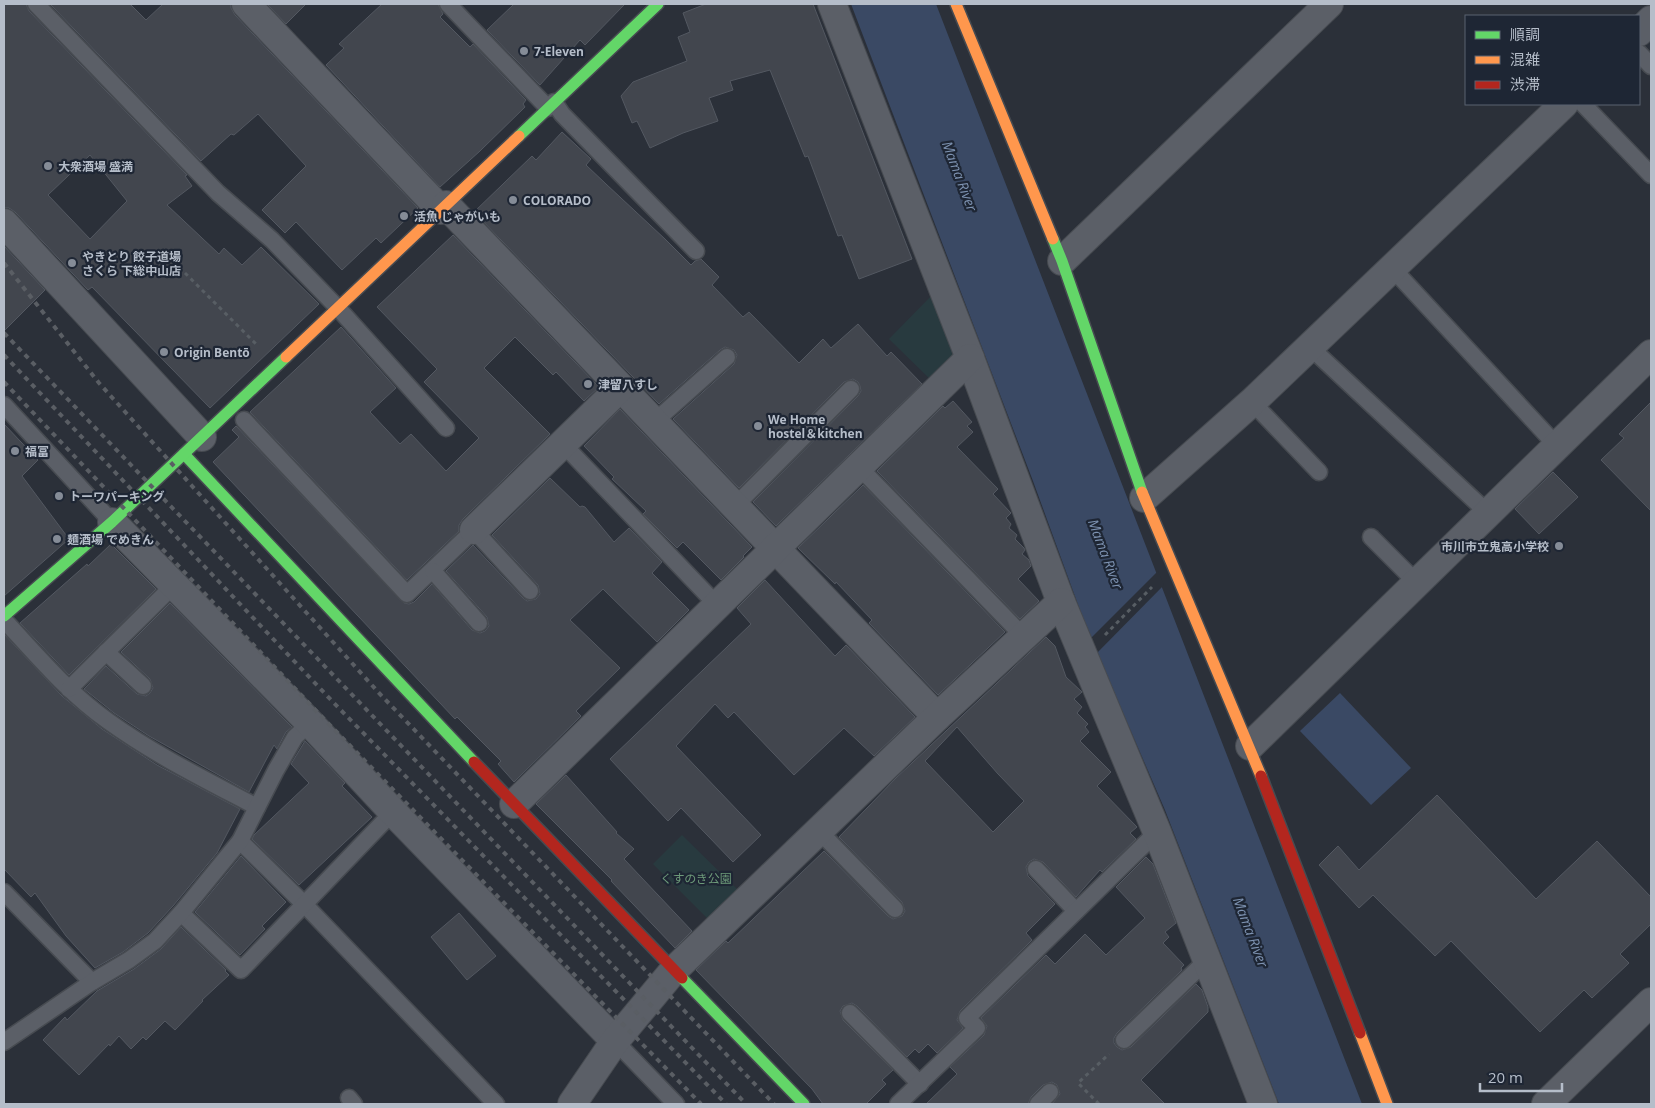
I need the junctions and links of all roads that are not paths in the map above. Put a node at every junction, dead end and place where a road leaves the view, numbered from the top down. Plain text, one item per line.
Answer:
1 (36, 4) edge
2 (246, 4) edge
3 (448, 4) edge
4 (658, 4) edge
5 (832, 4) edge
6 (956, 4) edge
7 (1329, 4) edge
8 (1651, 20) edge
9 (1640, 31) edge
10 (1640, 54) edge
11 (1651, 66) edge
12 (551, 105) junction
13 (1563, 105) edge
14 (1583, 105) edge
15 (1651, 175) edge
16 (444, 207) junction
17 (4, 223) edge
18 (696, 251) dead end
19 (1062, 261) junction
20 (1392, 268) junction
21 (338, 308) junction
22 (1310, 347) junction
23 (1651, 354) edge
24 (727, 356) dead end
25 (970, 358) junction
26 (620, 388) junction
27 (851, 389) dead end
28 (1252, 402) junction
29 (4, 405) edge
30 (244, 420) dead end
31 (654, 422) junction
32 (446, 428) dead end
33 (563, 444) junction
34 (193, 446) junction
35 (1556, 446) junction
36 (859, 467) junction
37 (1319, 472) dead end
38 (1144, 498) junction
39 (734, 507) junction
40 (1488, 514) junction
41 (112, 522) junction
42 (474, 530) junction
43 (1371, 537) dead end
44 (775, 548) junction
45 (433, 571) junction
46 (1417, 583) junction
47 (174, 584) junction
48 (530, 591) dead end
49 (1061, 602) junction
50 (717, 605) junction
51 (4, 616) edge
52 (4, 620) edge
53 (479, 623) dead end
54 (1023, 636) junction
55 (106, 652) junction
56 (143, 686) dead end
57 (69, 689) junction
58 (937, 717) junction
59 (310, 723) junction
60 (1250, 746) junction
61 (514, 804) junction
62 (257, 808) junction
63 (393, 812) junction
64 (819, 831) junction
65 (1157, 832) junction
66 (240, 841) junction
67 (1036, 870) dead end
68 (4, 892) edge
69 (305, 905) junction
70 (895, 908) dead end
71 (1076, 911) junction
72 (181, 913) junction
73 (1207, 960) junction
74 (674, 970) junction
75 (92, 982) junction
76 (1651, 1002) edge
77 (850, 1013) dead end
78 (1124, 1040) road end
79 (614, 1041) junction
80 (4, 1042) edge
81 (920, 1084) junction
82 (1050, 1092) dead end
83 (496, 1104) edge
84 (572, 1104) edge
85 (676, 1104) edge
86 (804, 1104) edge
87 (898, 1104) edge
88 (1038, 1104) edge
89 (1263, 1104) edge
90 (1387, 1104) edge
91 (1546, 1104) edge

1 - 21 lane
2 - 16 street
3 - 12 lane
4 - 12 street
5 - 25 street
6 - 19 street
7 - 19 street
8 - 9 street
10 - 11 lane
12 - 16 street
12 - 18 lane
13 - 20 street
14 - 15 lane
16 - 21 street
16 - 26 street
17 - 34 street
19 - 38 street
20 - 22 street
20 - 35 lane
21 - 32 lane
21 - 34 street
22 - 28 street
22 - 40 lane
23 - 35 street
24 - 31 lane
25 - 36 street
25 - 49 street
26 - 31 street
26 - 33 street
27 - 39 lane
28 - 37 lane
28 - 38 street
29 - 41 lane
30 - 45 lane
31 - 39 street
33 - 42 street
33 - 50 lane
34 - 41 street
34 - 61 street
35 - 40 street
36 - 44 street
36 - 54 lane
38 - 60 street
39 - 44 street
40 - 46 street
41 - 47 street
41 - 51 street
42 - 45 lane
42 - 48 lane
43 - 46 lane
44 - 50 street
44 - 58 street
45 - 53 lane
46 - 60 street
47 - 55 lane
47 - 59 street
49 - 54 street
49 - 65 street
50 - 61 street
52 - 57 lane
54 - 58 street
55 - 56 lane
55 - 57 lane
57 - 62 lane
58 - 64 street
59 - 62 lane
59 - 63 street
60 - 90 street
61 - 74 street
62 - 66 lane
63 - 69 lane
63 - 79 street
64 - 70 lane
64 - 74 street
65 - 71 lane
65 - 73 street
66 - 69 lane
66 - 72 lane
67 - 71 lane
68 - 75 lane
69 - 72 lane
69 - 83 lane
71 - 81 lane
72 - 75 lane
73 - 78 lane
73 - 89 street
74 - 79 street
74 - 86 street
75 - 80 lane
76 - 91 street
77 - 81 lane
79 - 84 street
79 - 85 lane
81 - 87 lane
82 - 88 lane

